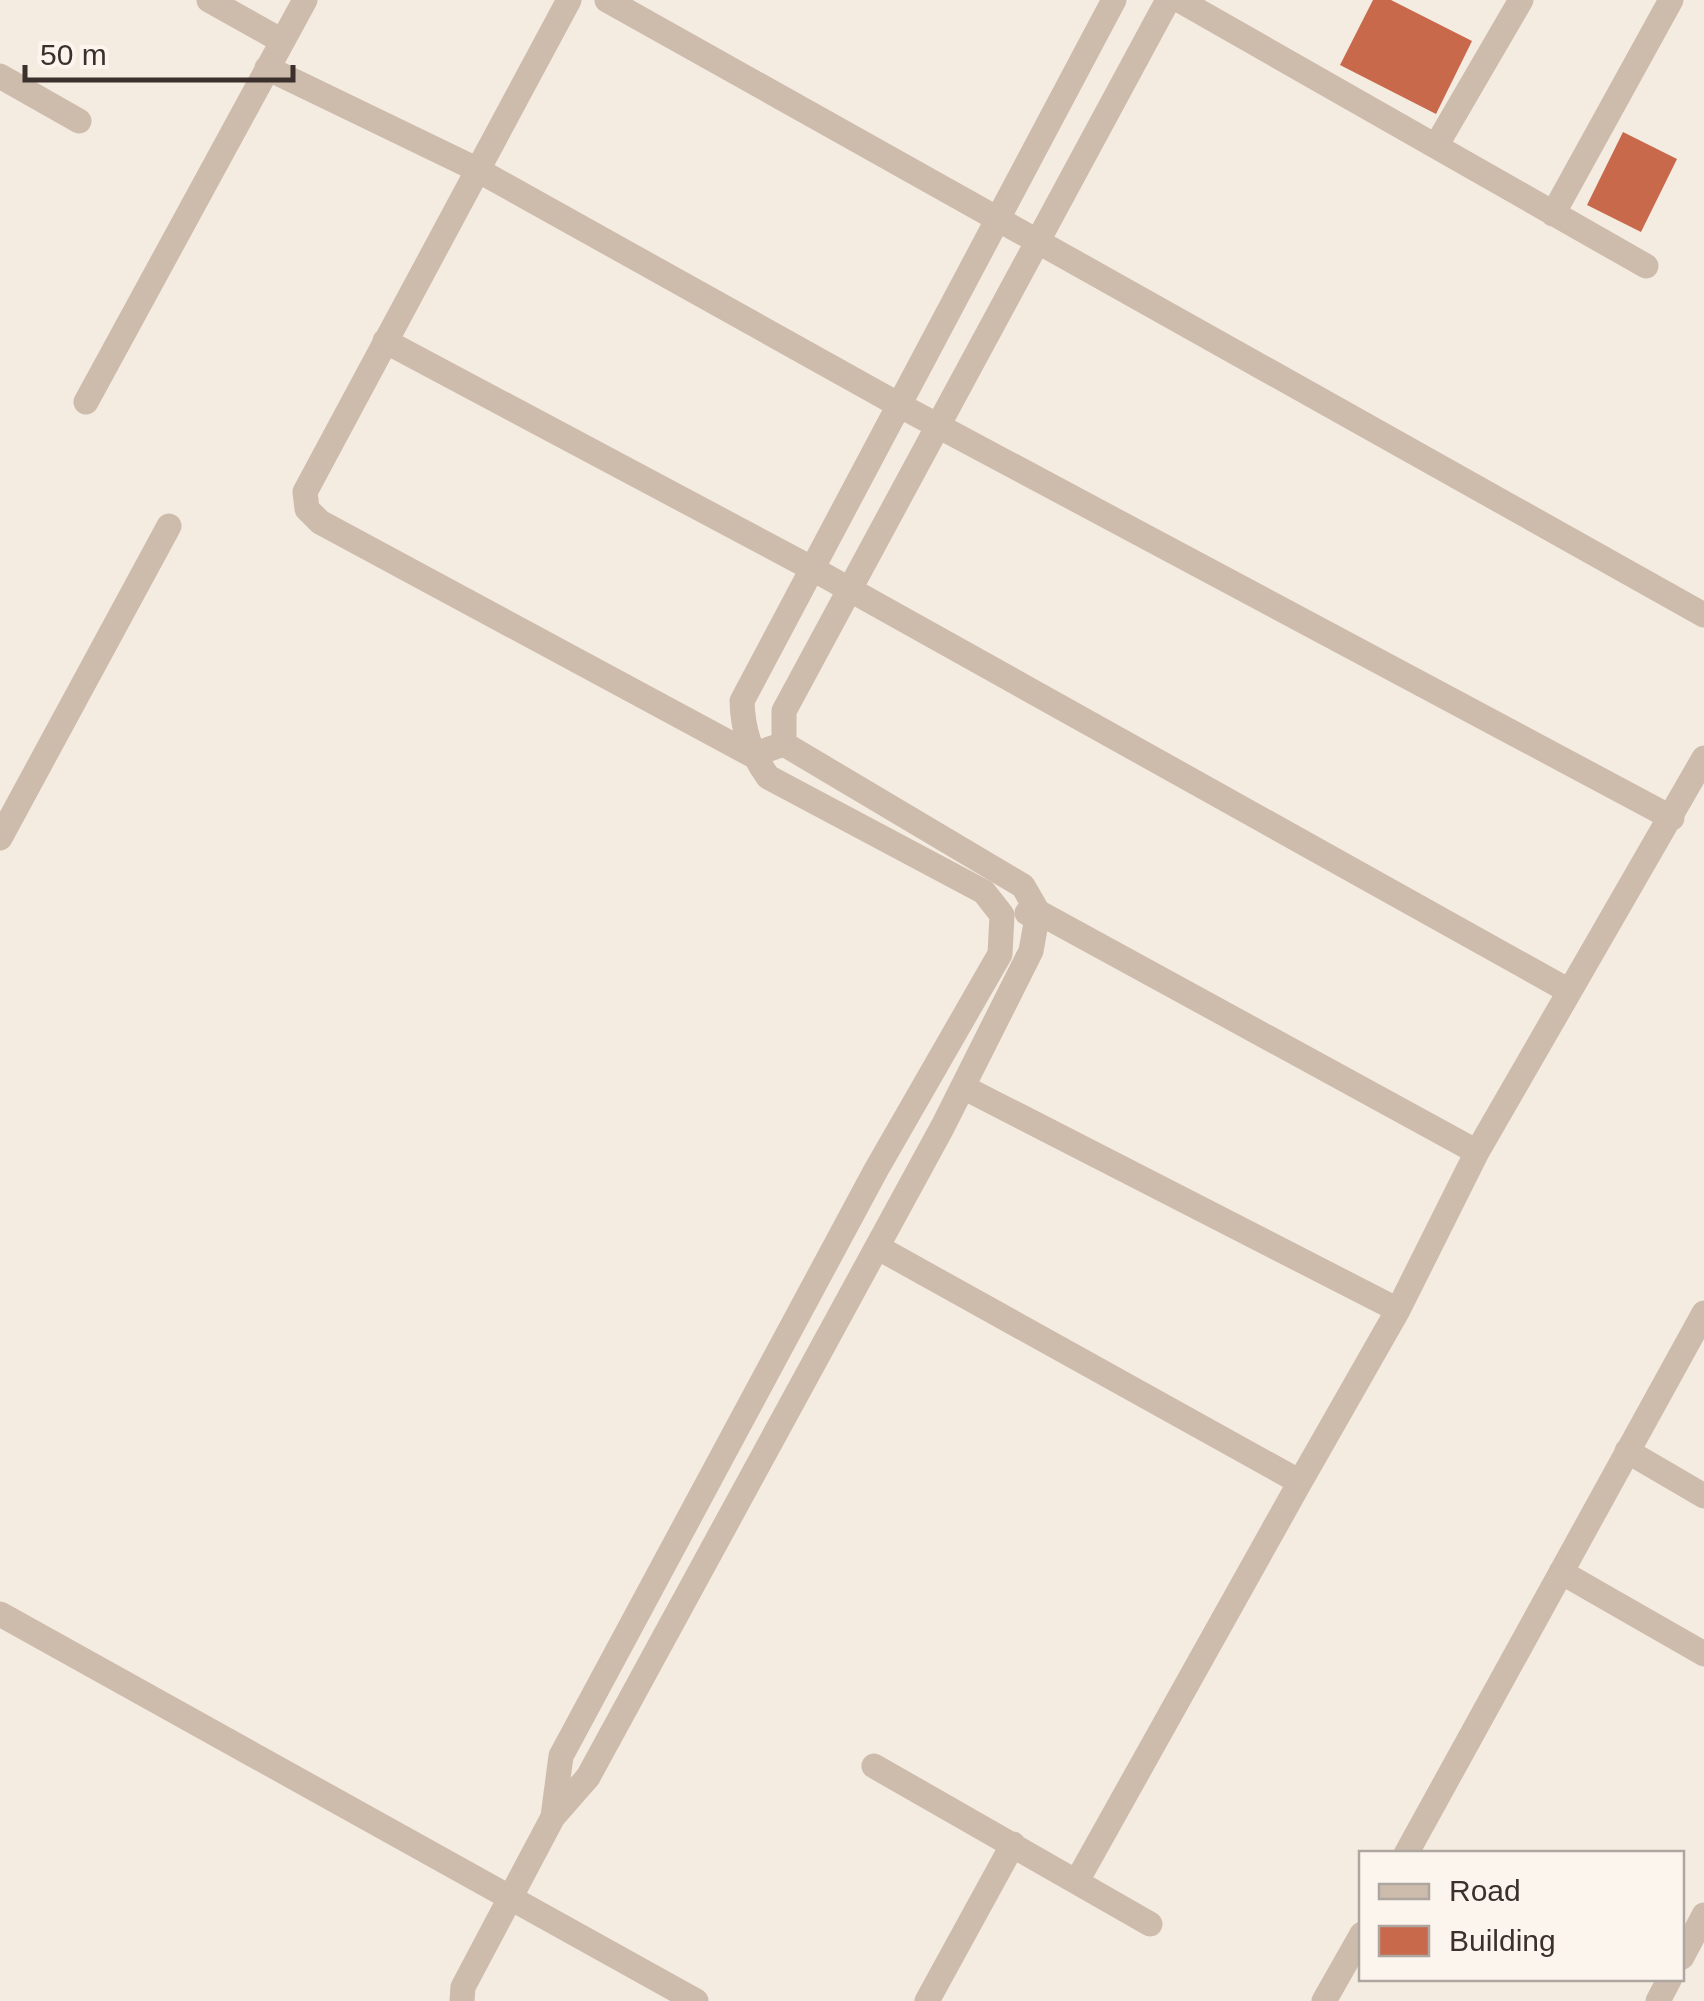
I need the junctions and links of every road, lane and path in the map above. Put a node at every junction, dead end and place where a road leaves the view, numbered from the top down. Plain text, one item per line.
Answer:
1 (210, 0) edge
2 (305, 0) edge
3 (568, 0) edge
4 (607, 0) edge
5 (1114, 0) edge
6 (1168, 0) edge
7 (1179, 0) edge
8 (1520, 0) edge
9 (1671, 0) edge
10 (282, 41) junction
11 (268, 68) junction
12 (0, 76) edge
13 (79, 121) dead end
14 (1436, 146) junction
15 (476, 169) junction
16 (1554, 214) junction
17 (998, 219) junction
18 (1038, 241) junction
19 (1646, 266) dead end
20 (385, 341) junction
21 (86, 402) dead end
22 (900, 405) junction
23 (939, 425) junction
24 (169, 526) dead end
25 (813, 569) junction
26 (850, 591) junction
27 (1704, 615) edge
28 (784, 744) junction
29 (752, 754) junction
30 (1704, 758) edge
31 (1672, 818) junction
32 (0, 838) edge
33 (1038, 912) junction
34 (1002, 915) junction
35 (1569, 991) junction
36 (963, 1087) junction
37 (1477, 1152) junction
38 (876, 1247) junction
39 (1398, 1310) junction
40 (1704, 1313) edge
41 (1697, 1342) edge
42 (751, 1409) junction
43 (779, 1425) junction
44 (1628, 1451) junction
45 (1300, 1482) junction
46 (1704, 1496) edge
47 (1561, 1572) junction
48 (0, 1614) edge
49 (1704, 1654) edge
50 (874, 1766) dead end
51 (553, 1817) junction
52 (1013, 1844) junction
53 (1408, 1851) edge
54 (1076, 1881) junction
55 (511, 1896) junction
56 (1704, 1915) edge
57 (1150, 1924) dead end
58 (1359, 1939) edge
59 (1691, 1952) edge
60 (463, 1994) edge
61 (441, 2001) edge
62 (696, 2001) edge
63 (927, 2001) edge
64 (1324, 2001) edge

1 - 10 street
2 - 10 street
3 - 15 street
4 - 17 street
5 - 17 street
6 - 18 street
7 - 14 street
8 - 14 street
9 - 16 street
10 - 11 street
11 - 15 street
11 - 21 street
12 - 13 street
14 - 16 street
15 - 20 street
15 - 22 street
16 - 19 street
17 - 18 street
17 - 22 street
18 - 23 street
18 - 27 street
20 - 25 street
20 - 29 street
22 - 23 street
22 - 25 street
23 - 26 street
23 - 31 street
24 - 32 street
25 - 26 street
25 - 29 street
26 - 28 street
26 - 35 street
28 - 29 street
28 - 33 street
29 - 34 street
30 - 31 street
31 - 35 street
33 - 34 street
33 - 36 street
33 - 37 street
34 - 42 street
35 - 37 street
36 - 38 street
36 - 39 street
37 - 39 street
38 - 43 street
38 - 45 street
39 - 45 street
40 - 41 street
41 - 44 street
42 - 43 street
42 - 51 street
43 - 51 street
44 - 46 street
44 - 47 street
45 - 54 street
47 - 49 street
47 - 53 street
48 - 55 street
50 - 52 street
51 - 55 street
52 - 54 street
52 - 63 street
54 - 57 street
55 - 60 street
55 - 62 street
56 - 59 street
58 - 64 street
60 - 61 street

